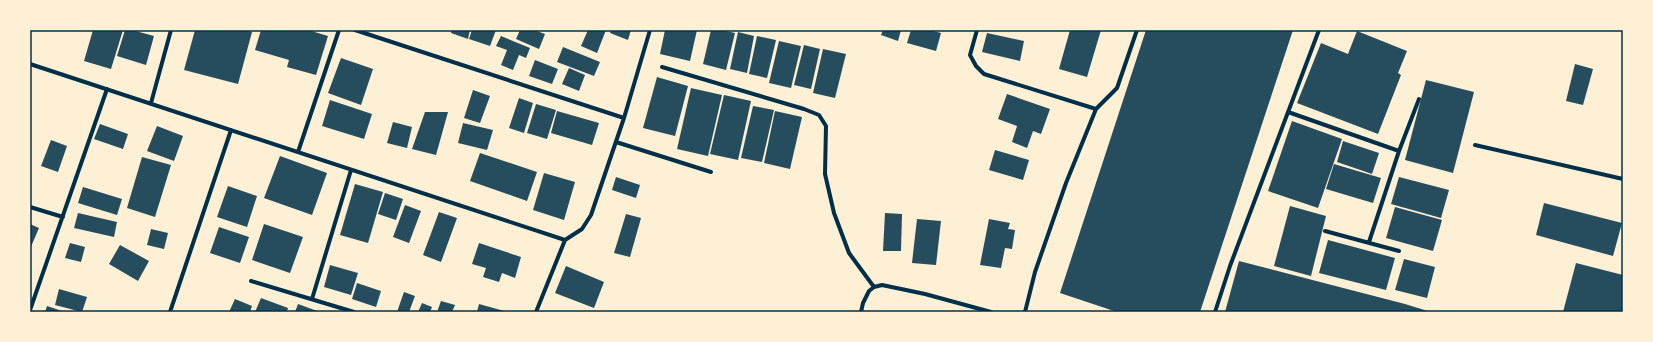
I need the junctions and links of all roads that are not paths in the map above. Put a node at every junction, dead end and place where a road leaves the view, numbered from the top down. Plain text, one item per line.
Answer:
1 (171, 30) edge
2 (339, 30) edge
3 (355, 30) edge
4 (650, 30) edge
5 (978, 30) edge
6 (1137, 30) edge
7 (1319, 30) edge
8 (30, 64) edge
9 (662, 67) dead end
10 (107, 89) junction
11 (1419, 98) dead end
12 (151, 103) junction
13 (1096, 109) junction
14 (1288, 112) junction
15 (624, 118) junction
16 (232, 130) junction
17 (616, 142) junction
18 (1475, 145) dead end
19 (1399, 151) junction
20 (298, 152) junction
21 (351, 170) junction
22 (711, 172) dead end
23 (1623, 180) edge
24 (30, 207) edge
25 (63, 217) junction
26 (1325, 231) dead end
27 (565, 240) junction
28 (1369, 242) junction
29 (1399, 251) dead end
30 (251, 282) dead end
31 (874, 287) junction
32 (312, 299) junction
33 (30, 310) edge
34 (170, 312) edge
35 (354, 312) edge
36 (536, 312) edge
37 (861, 312) edge
38 (991, 312) edge
39 (1025, 312) edge
40 (1215, 312) edge

1 - 12 street
2 - 20 street
3 - 15 street
4 - 15 street
5 - 13 street
6 - 13 street
7 - 14 street
8 - 10 street
9 - 31 street
10 - 12 street
10 - 25 street
11 - 19 street
12 - 16 street
13 - 39 street
14 - 19 street
14 - 40 street
15 - 17 street
16 - 20 street
16 - 34 street
17 - 22 street
17 - 27 street
18 - 23 street
19 - 28 street
20 - 21 street
21 - 27 street
21 - 32 street
24 - 25 street
25 - 33 street
26 - 28 street
27 - 36 street
28 - 29 street
30 - 32 street
31 - 37 street
31 - 38 street
32 - 35 street

